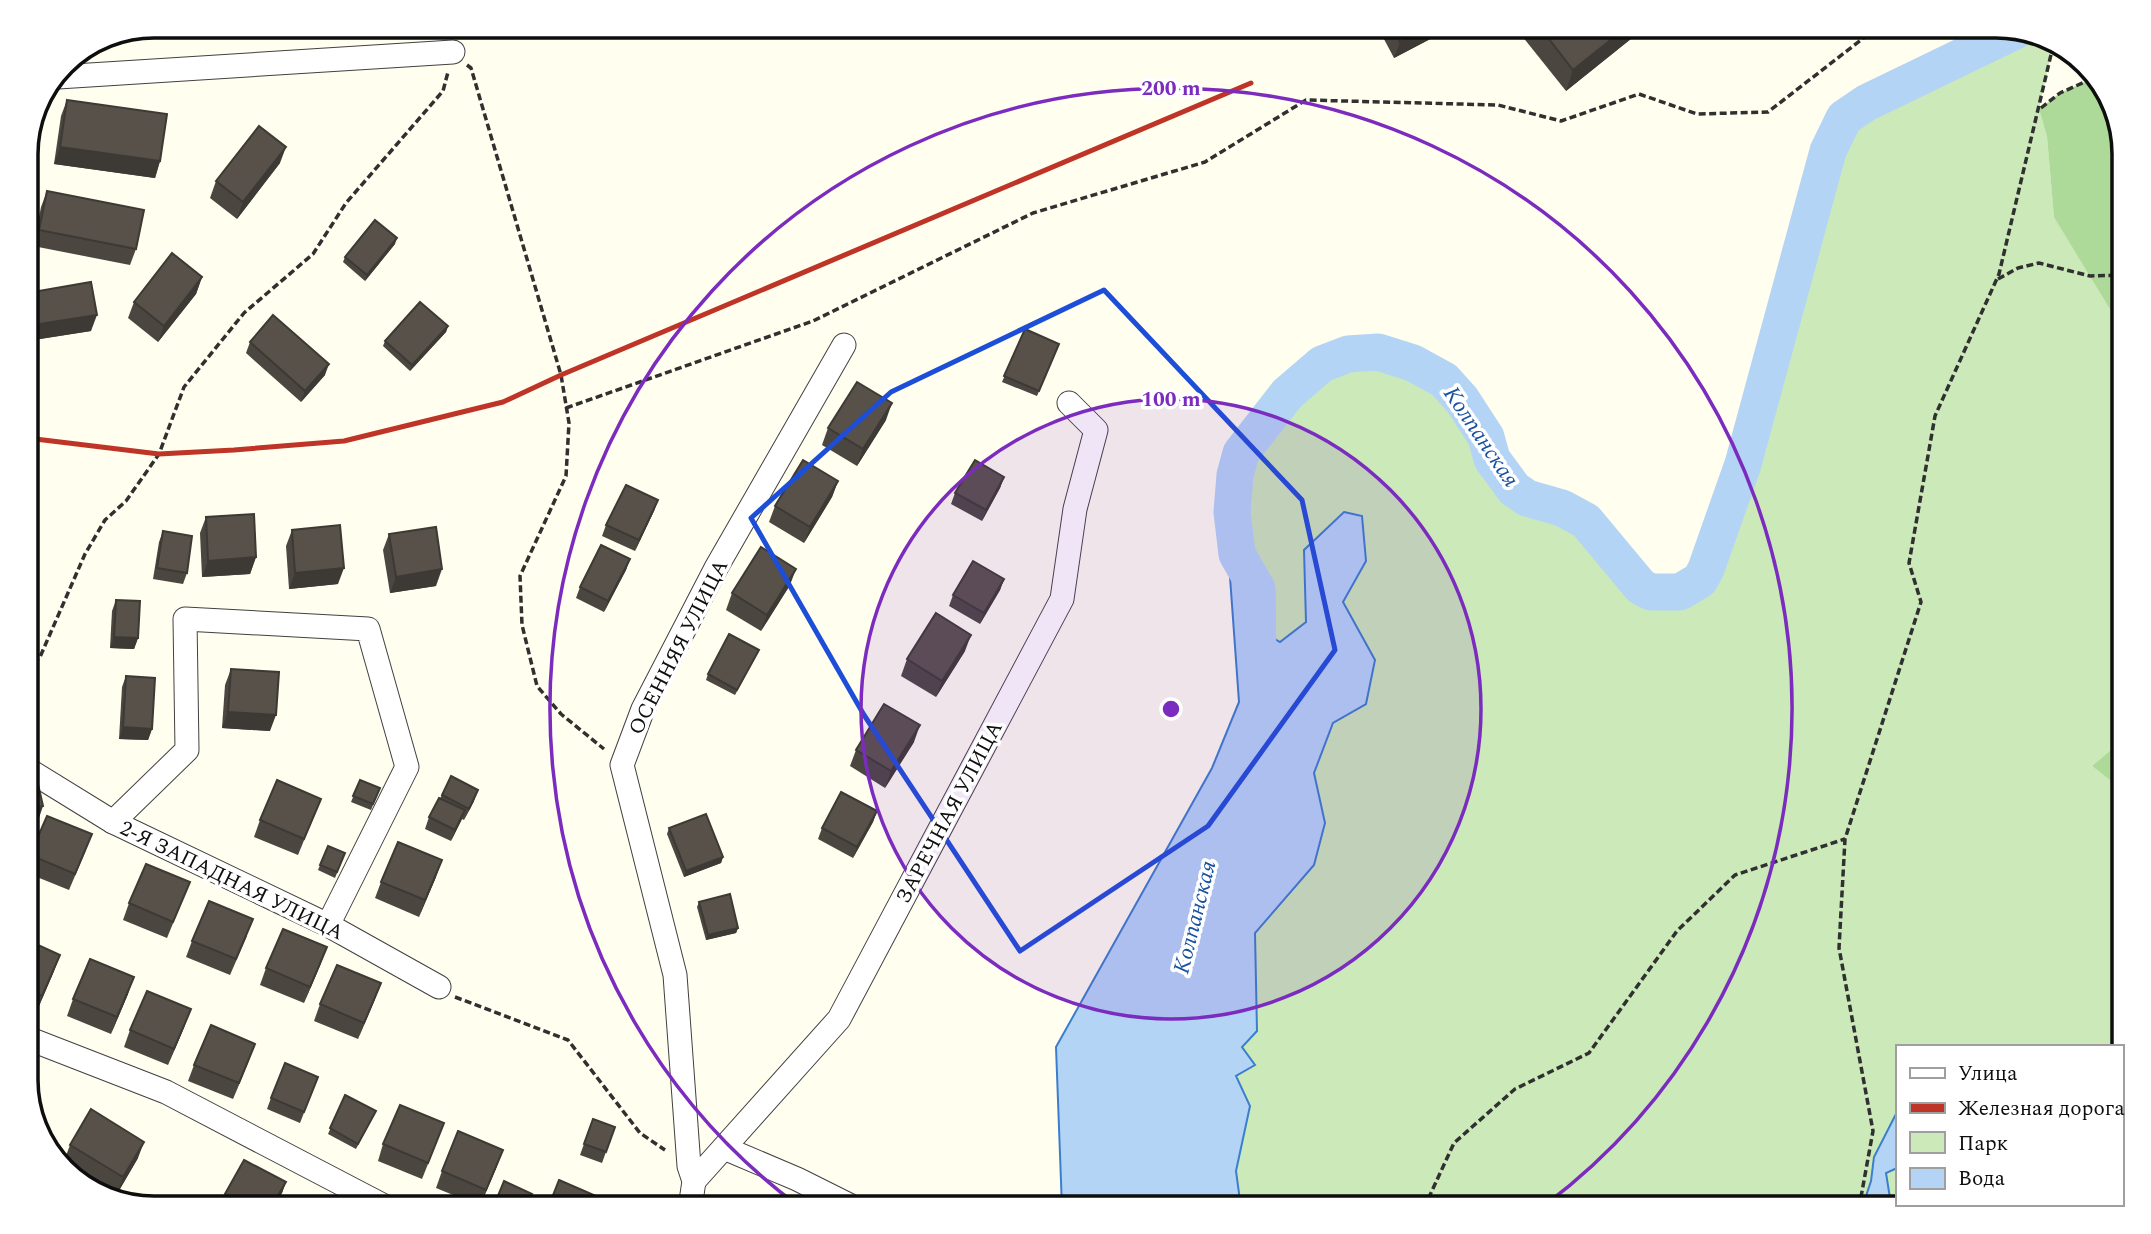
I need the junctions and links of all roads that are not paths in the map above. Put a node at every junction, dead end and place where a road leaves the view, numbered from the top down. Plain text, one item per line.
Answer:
1 (453, 52) road end
2 (69, 75) edge
3 (844, 345) dead end
4 (1069, 403) dead end
5 (39, 777) edge
6 (113, 822) junction
7 (328, 925) junction
8 (439, 986) road end
9 (39, 1043) edge
10 (724, 1148) junction
11 (692, 1173) junction
12 (365, 1196) edge
13 (691, 1196) edge
14 (831, 1196) edge

1 - 2 street
3 - 11 street, ОСЕННЯЯ УЛИЦА
4 - 10 street, ЗАРЕЧНАЯ УЛИЦА
5 - 6 street, 2-Я ЗАПАДНАЯ УЛИЦА
6 - 7 street, 2-Я ЗАПАДНАЯ УЛИЦА
6 - 7 street
7 - 8 street, 2-Я ЗАПАДНАЯ УЛИЦА
9 - 12 street
10 - 11 street, ЗАРЕЧНАЯ УЛИЦА
10 - 14 street
11 - 13 street

